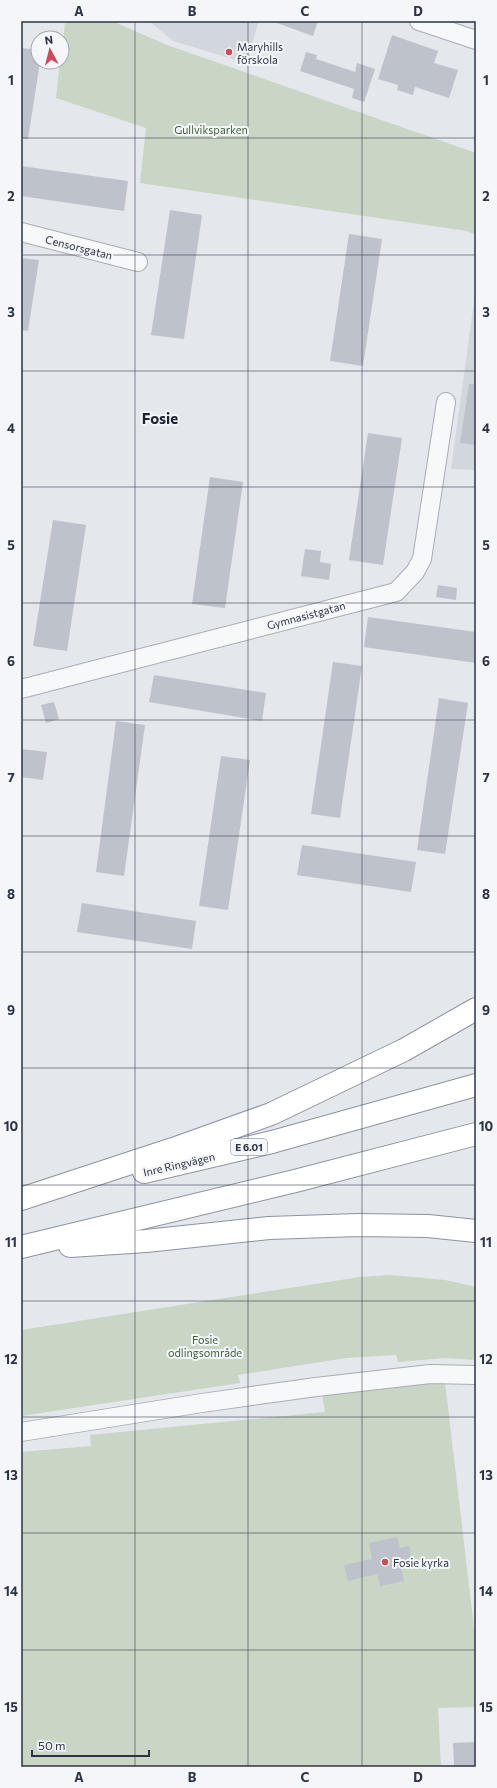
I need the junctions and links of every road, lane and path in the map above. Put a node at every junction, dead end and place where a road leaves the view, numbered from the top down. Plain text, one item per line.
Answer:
1 (419, 21) edge
2 (476, 40) edge
3 (21, 232) edge
4 (138, 262) dead end
5 (446, 402) dead end
6 (21, 689) edge
7 (476, 1009) edge
8 (476, 1086) edge
9 (476, 1134) edge
10 (21, 1201) edge
11 (476, 1231) edge
12 (21, 1248) edge
13 (476, 1374) edge
14 (21, 1432) edge

1 - 2 street
3 - 4 street, Censorsgatan
5 - 6 street, Gymnasistgatan
7 - 10 highway
8 - 10 highway, Inre Ringvägen / E 6.01
9 - 12 highway
11 - 12 highway
13 - 14 street

